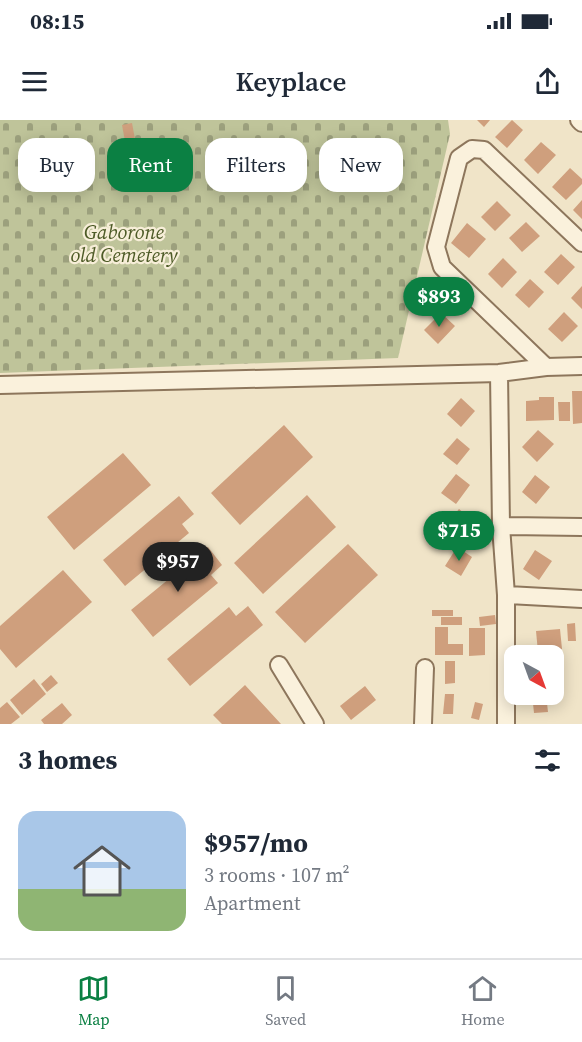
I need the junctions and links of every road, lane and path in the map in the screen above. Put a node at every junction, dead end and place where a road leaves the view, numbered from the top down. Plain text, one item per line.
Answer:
1 (582, 243) edge
2 (582, 366) edge
3 (546, 367) junction
4 (499, 373) junction
5 (0, 385) edge
6 (501, 526) junction
7 (582, 527) edge
8 (506, 595) junction
9 (582, 599) edge
10 (279, 665) dead end
11 (425, 668) dead end
12 (315, 724) edge
13 (423, 724) edge
14 (506, 724) edge

1 - 3 street
2 - 3 street
3 - 4 street
4 - 5 street
4 - 6 street
6 - 7 street
6 - 8 street
8 - 9 street
8 - 14 street
10 - 12 street
11 - 13 street

